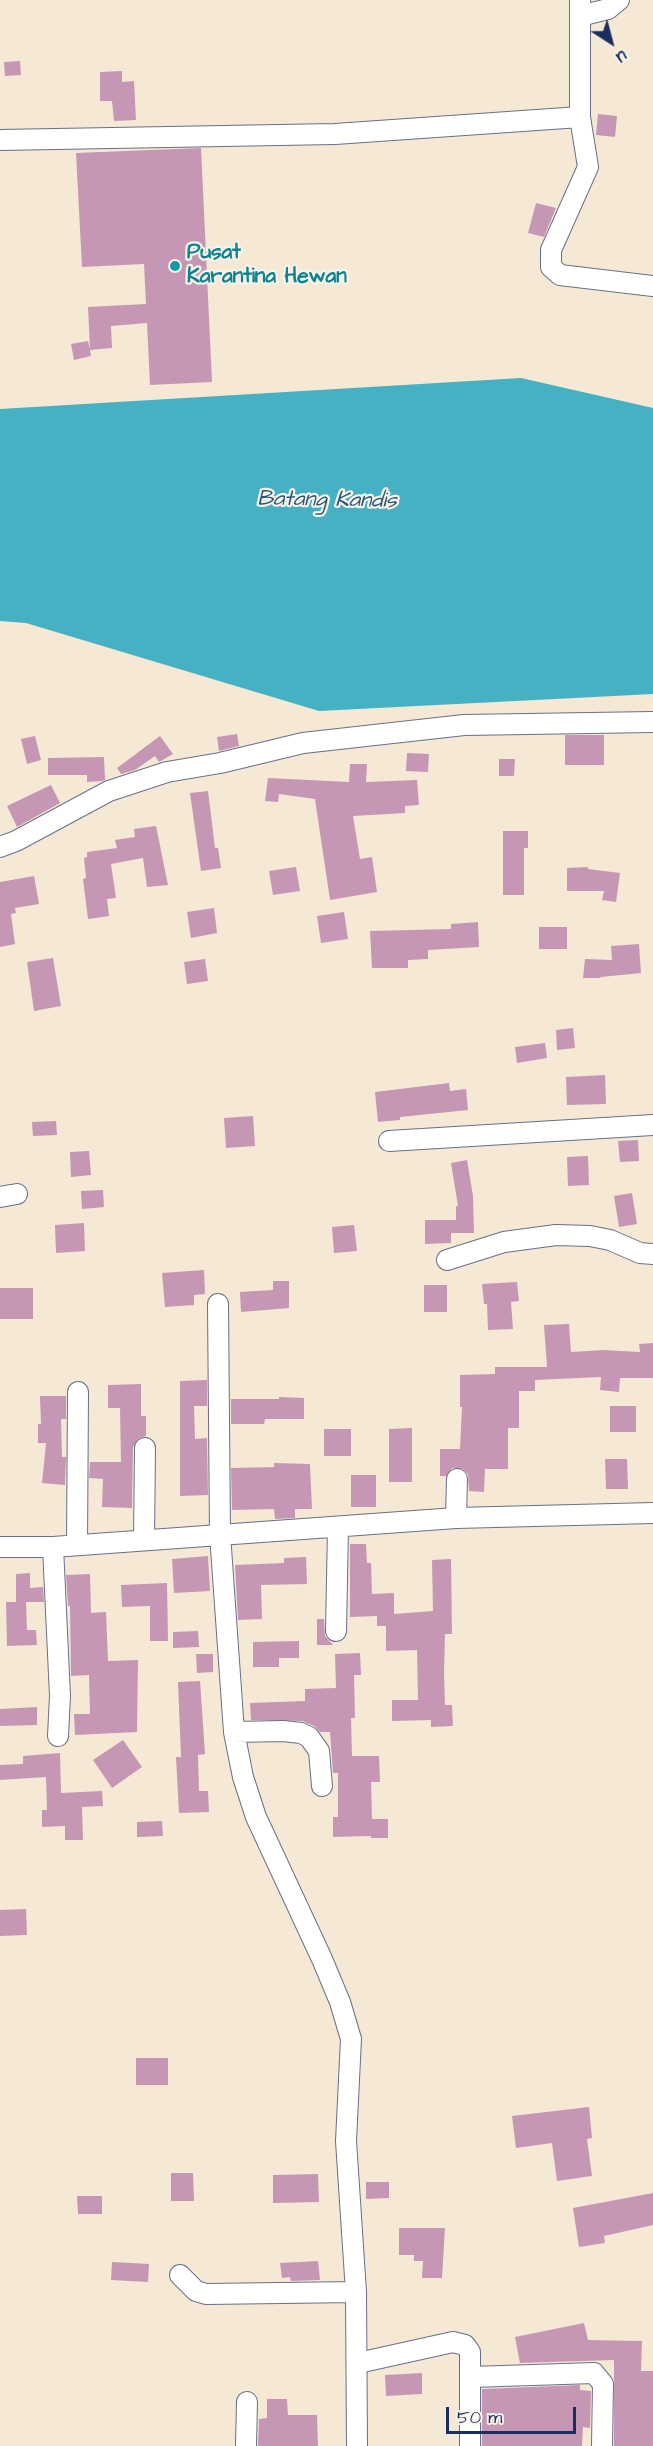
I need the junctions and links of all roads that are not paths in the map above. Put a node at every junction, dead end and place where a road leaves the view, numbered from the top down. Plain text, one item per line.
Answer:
1 (619, 0) edge
2 (580, 8) edge
3 (580, 117) junction
4 (0, 140) edge
5 (653, 286) edge
6 (653, 722) edge
7 (0, 847) edge
8 (653, 1125) edge
9 (389, 1141) dead end
10 (653, 1254) edge
11 (447, 1260) dead end
12 (218, 1304) dead end
13 (78, 1392) dead end
14 (145, 1448) dead end
15 (457, 1479) dead end
16 (653, 1514) edge
17 (456, 1518) junction
18 (338, 1528) junction
19 (220, 1534) junction
20 (144, 1540) junction
21 (77, 1545) junction
22 (0, 1547) edge
23 (53, 1547) junction
24 (336, 1631) dead end
25 (234, 1731) junction
26 (58, 1736) dead end
27 (322, 1786) dead end
28 (180, 2275) dead end
29 (356, 2292) junction
30 (358, 2363) junction
31 (471, 2377) junction
32 (247, 2402) dead end
33 (246, 2446) edge
34 (357, 2446) edge
35 (470, 2446) edge
36 (602, 2446) edge

1 - 2 street
2 - 3 street
3 - 4 street
3 - 5 street
6 - 7 street
8 - 9 street
10 - 11 street
12 - 19 street
13 - 21 street
14 - 20 street
15 - 17 street
16 - 17 street
17 - 18 street
18 - 19 street
18 - 24 street
19 - 20 street
19 - 25 street
20 - 21 street
21 - 23 street
22 - 23 street
23 - 26 street
25 - 27 street
25 - 29 street
28 - 29 street
29 - 30 street
30 - 31 street
30 - 34 street
31 - 35 street
31 - 36 street
32 - 33 street

